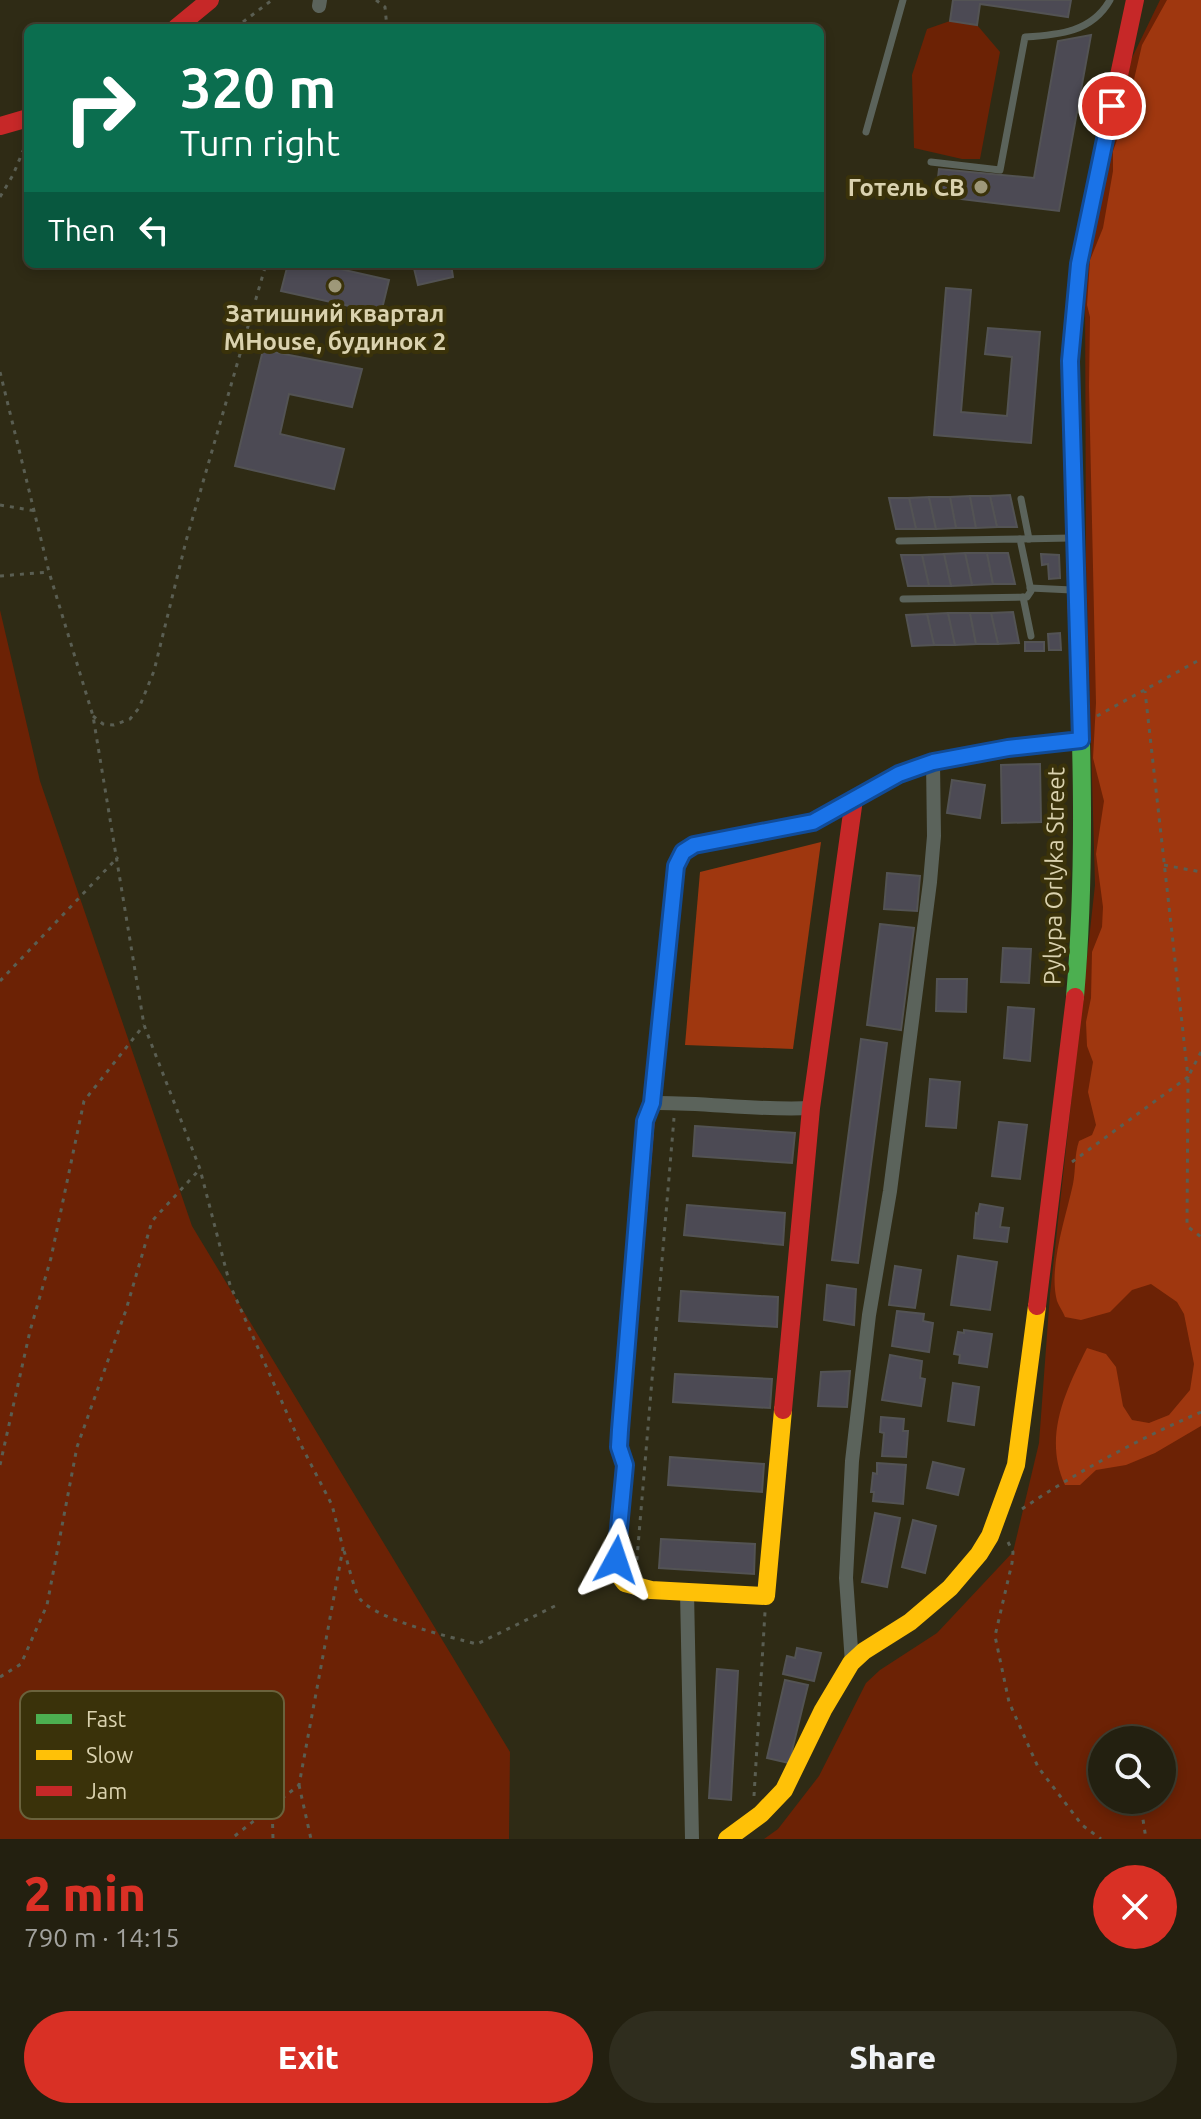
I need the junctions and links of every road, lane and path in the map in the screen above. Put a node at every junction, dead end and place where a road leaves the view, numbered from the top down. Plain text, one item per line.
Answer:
1 (210, 0) edge
2 (272, 0) edge
3 (376, 0) edge
4 (903, 0) edge
5 (1110, 0) edge
6 (1135, 0) edge
7 (181, 24) edge
8 (240, 24) edge
9 (387, 24) edge
10 (24, 119) edge
11 (0, 126) edge
12 (866, 132) dead end
13 (24, 149) edge
14 (931, 162) dead end
15 (0, 197) edge
16 (265, 268) edge
17 (1, 376) edge
18 (1021, 499) dead end
19 (0, 505) edge
20 (36, 511) junction
21 (1073, 538) junction
22 (1020, 539) junction
23 (1029, 539) junction
24 (899, 541) dead end
25 (49, 572) junction
26 (0, 576) edge
27 (1030, 588) junction
28 (1076, 590) junction
29 (1023, 597) junction
30 (903, 599) dead end
31 (1031, 636) dead end
32 (1201, 659) edge
33 (1145, 691) junction
34 (93, 716) junction
35 (1080, 732) junction
36 (933, 762) junction
37 (854, 799) junction
38 (118, 857) junction
39 (1164, 865) junction
40 (1201, 872) edge
41 (0, 981) edge
42 (144, 1025) junction
43 (1201, 1052) edge
44 (1188, 1077) junction
45 (652, 1103) junction
46 (811, 1108) junction
47 (674, 1118) dead end
48 (200, 1169) junction
49 (1053, 1176) junction
50 (1201, 1237) edge
51 (1201, 1412) edge
52 (0, 1465) edge
53 (995, 1529) junction
54 (343, 1548) junction
55 (635, 1576) dead end
56 (687, 1592) junction
57 (766, 1596) junction
58 (557, 1605) dead end
59 (852, 1663) junction
60 (0, 1677) edge
61 (299, 1785) junction
62 (284, 1796) edge
63 (1142, 1814) edge
64 (254, 1819) edge
65 (272, 1819) edge
66 (754, 1819) junction
67 (231, 1839) edge
68 (273, 1839) edge
69 (311, 1839) edge
70 (692, 1839) edge
71 (727, 1839) edge
72 (1101, 1839) edge
73 (1146, 1839) edge

1 - 7 street
2 - 8 path
3 - 9 path
4 - 12 lane
5 - 14 lane
6 - 21 street, Pylypa Orlyka Street
10 - 11 street
13 - 15 path
16 - 34 path
17 - 20 path
18 - 23 lane
19 - 20 path
20 - 25 path
21 - 23 lane
21 - 28 street, Pylypa Orlyka Street
22 - 23 lane
22 - 24 lane
22 - 27 lane
25 - 26 path
25 - 34 path
27 - 28 lane
27 - 29 lane
28 - 35 street, Pylypa Orlyka Street
29 - 30 lane
29 - 31 lane
32 - 33 path
33 - 35 path
33 - 39 path
34 - 38 path
35 - 36 street
35 - 49 street, Pylypa Orlyka Street
36 - 37 street
36 - 59 street
37 - 45 street
37 - 46 street
38 - 41 path
38 - 42 path
39 - 40 path
39 - 44 path
42 - 48 path
42 - 52 path
43 - 44 path
44 - 49 path
44 - 50 path
45 - 46 street
45 - 56 street
46 - 57 street
47 - 55 path
48 - 54 path
48 - 60 path
49 - 53 street, Pylypa Orlyka Street
51 - 53 path
53 - 59 street, Pylypa Orlyka Street
53 - 72 path
54 - 58 path
54 - 61 path
56 - 57 street
56 - 70 street
57 - 66 path
59 - 66 street, Pylypa Orlyka Street
61 - 62 path
61 - 69 path
63 - 73 path
64 - 67 path
65 - 68 path
66 - 71 street, Pylypa Orlyka Street

